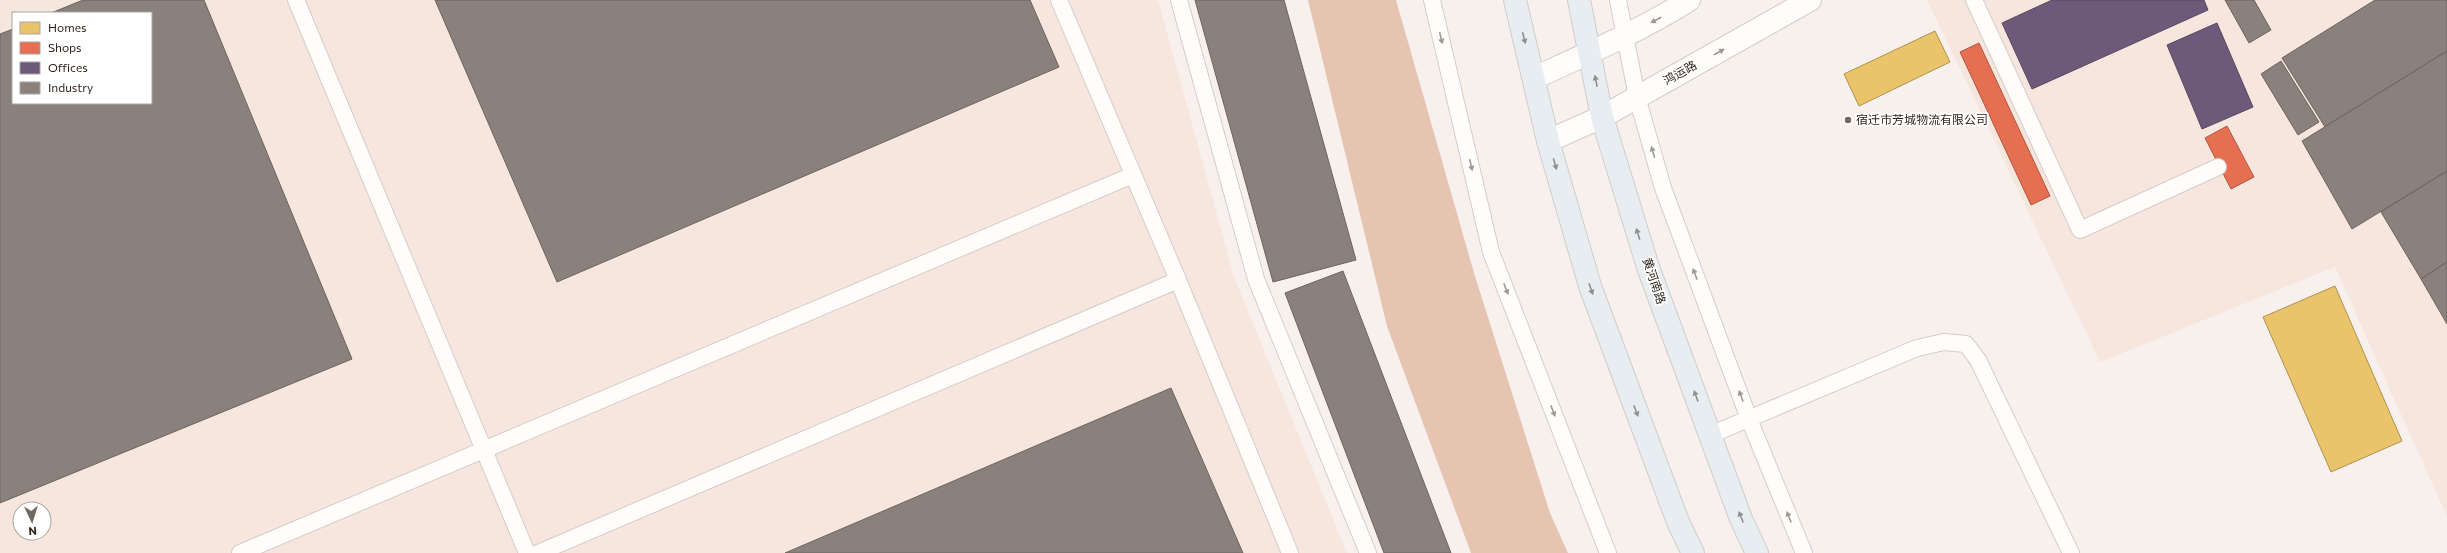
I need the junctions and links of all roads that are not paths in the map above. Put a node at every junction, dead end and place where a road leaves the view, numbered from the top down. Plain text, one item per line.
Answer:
1 (296, 0) edge
2 (1059, 0) edge
3 (1179, 0) edge
4 (1432, 0) edge
5 (1514, 0) edge
6 (1578, 0) edge
7 (1618, 0) edge
8 (1689, 0) edge
9 (1810, 0) edge
10 (1974, 0) edge
11 (1626, 35) junction
12 (1591, 53) junction
13 (1534, 78) junction
14 (1637, 97) junction
15 (1602, 116) junction
16 (1548, 141) junction
17 (2218, 167) dead end
18 (1133, 175) junction
19 (1178, 280) junction
20 (1749, 419) junction
21 (1710, 436) junction
22 (484, 450) junction
23 (240, 553) edge
24 (527, 553) edge
25 (538, 553) edge
26 (1290, 553) edge
27 (1368, 553) edge
28 (1608, 553) edge
29 (1693, 553) edge
30 (1757, 553) edge
31 (1804, 553) edge
32 (2071, 553) edge

1 - 22 lane
2 - 18 lane
3 - 27 lane
4 -> 28 lane
5 -> 13 main road
6 - 12 main road, 黄河南路
7 - 11 lane
8 -> 11 street
14 -> 9 street, 鸿运路
10 - 17 lane
11 - 12 street
11 - 14 lane
12 - 13 street
15 -> 12 main road, 黄河南路
13 - 16 main road
14 - 15 street, 鸿运路
20 -> 14 lane
15 - 16 street, 鸿运路
21 -> 15 main road, 黄河南路
16 -> 29 main road
18 - 19 lane
18 - 22 lane
19 - 25 lane
19 - 26 lane
20 - 21 lane
31 -> 20 lane
20 - 32 lane
30 -> 21 main road, 黄河南路
22 - 23 lane
22 - 24 lane

